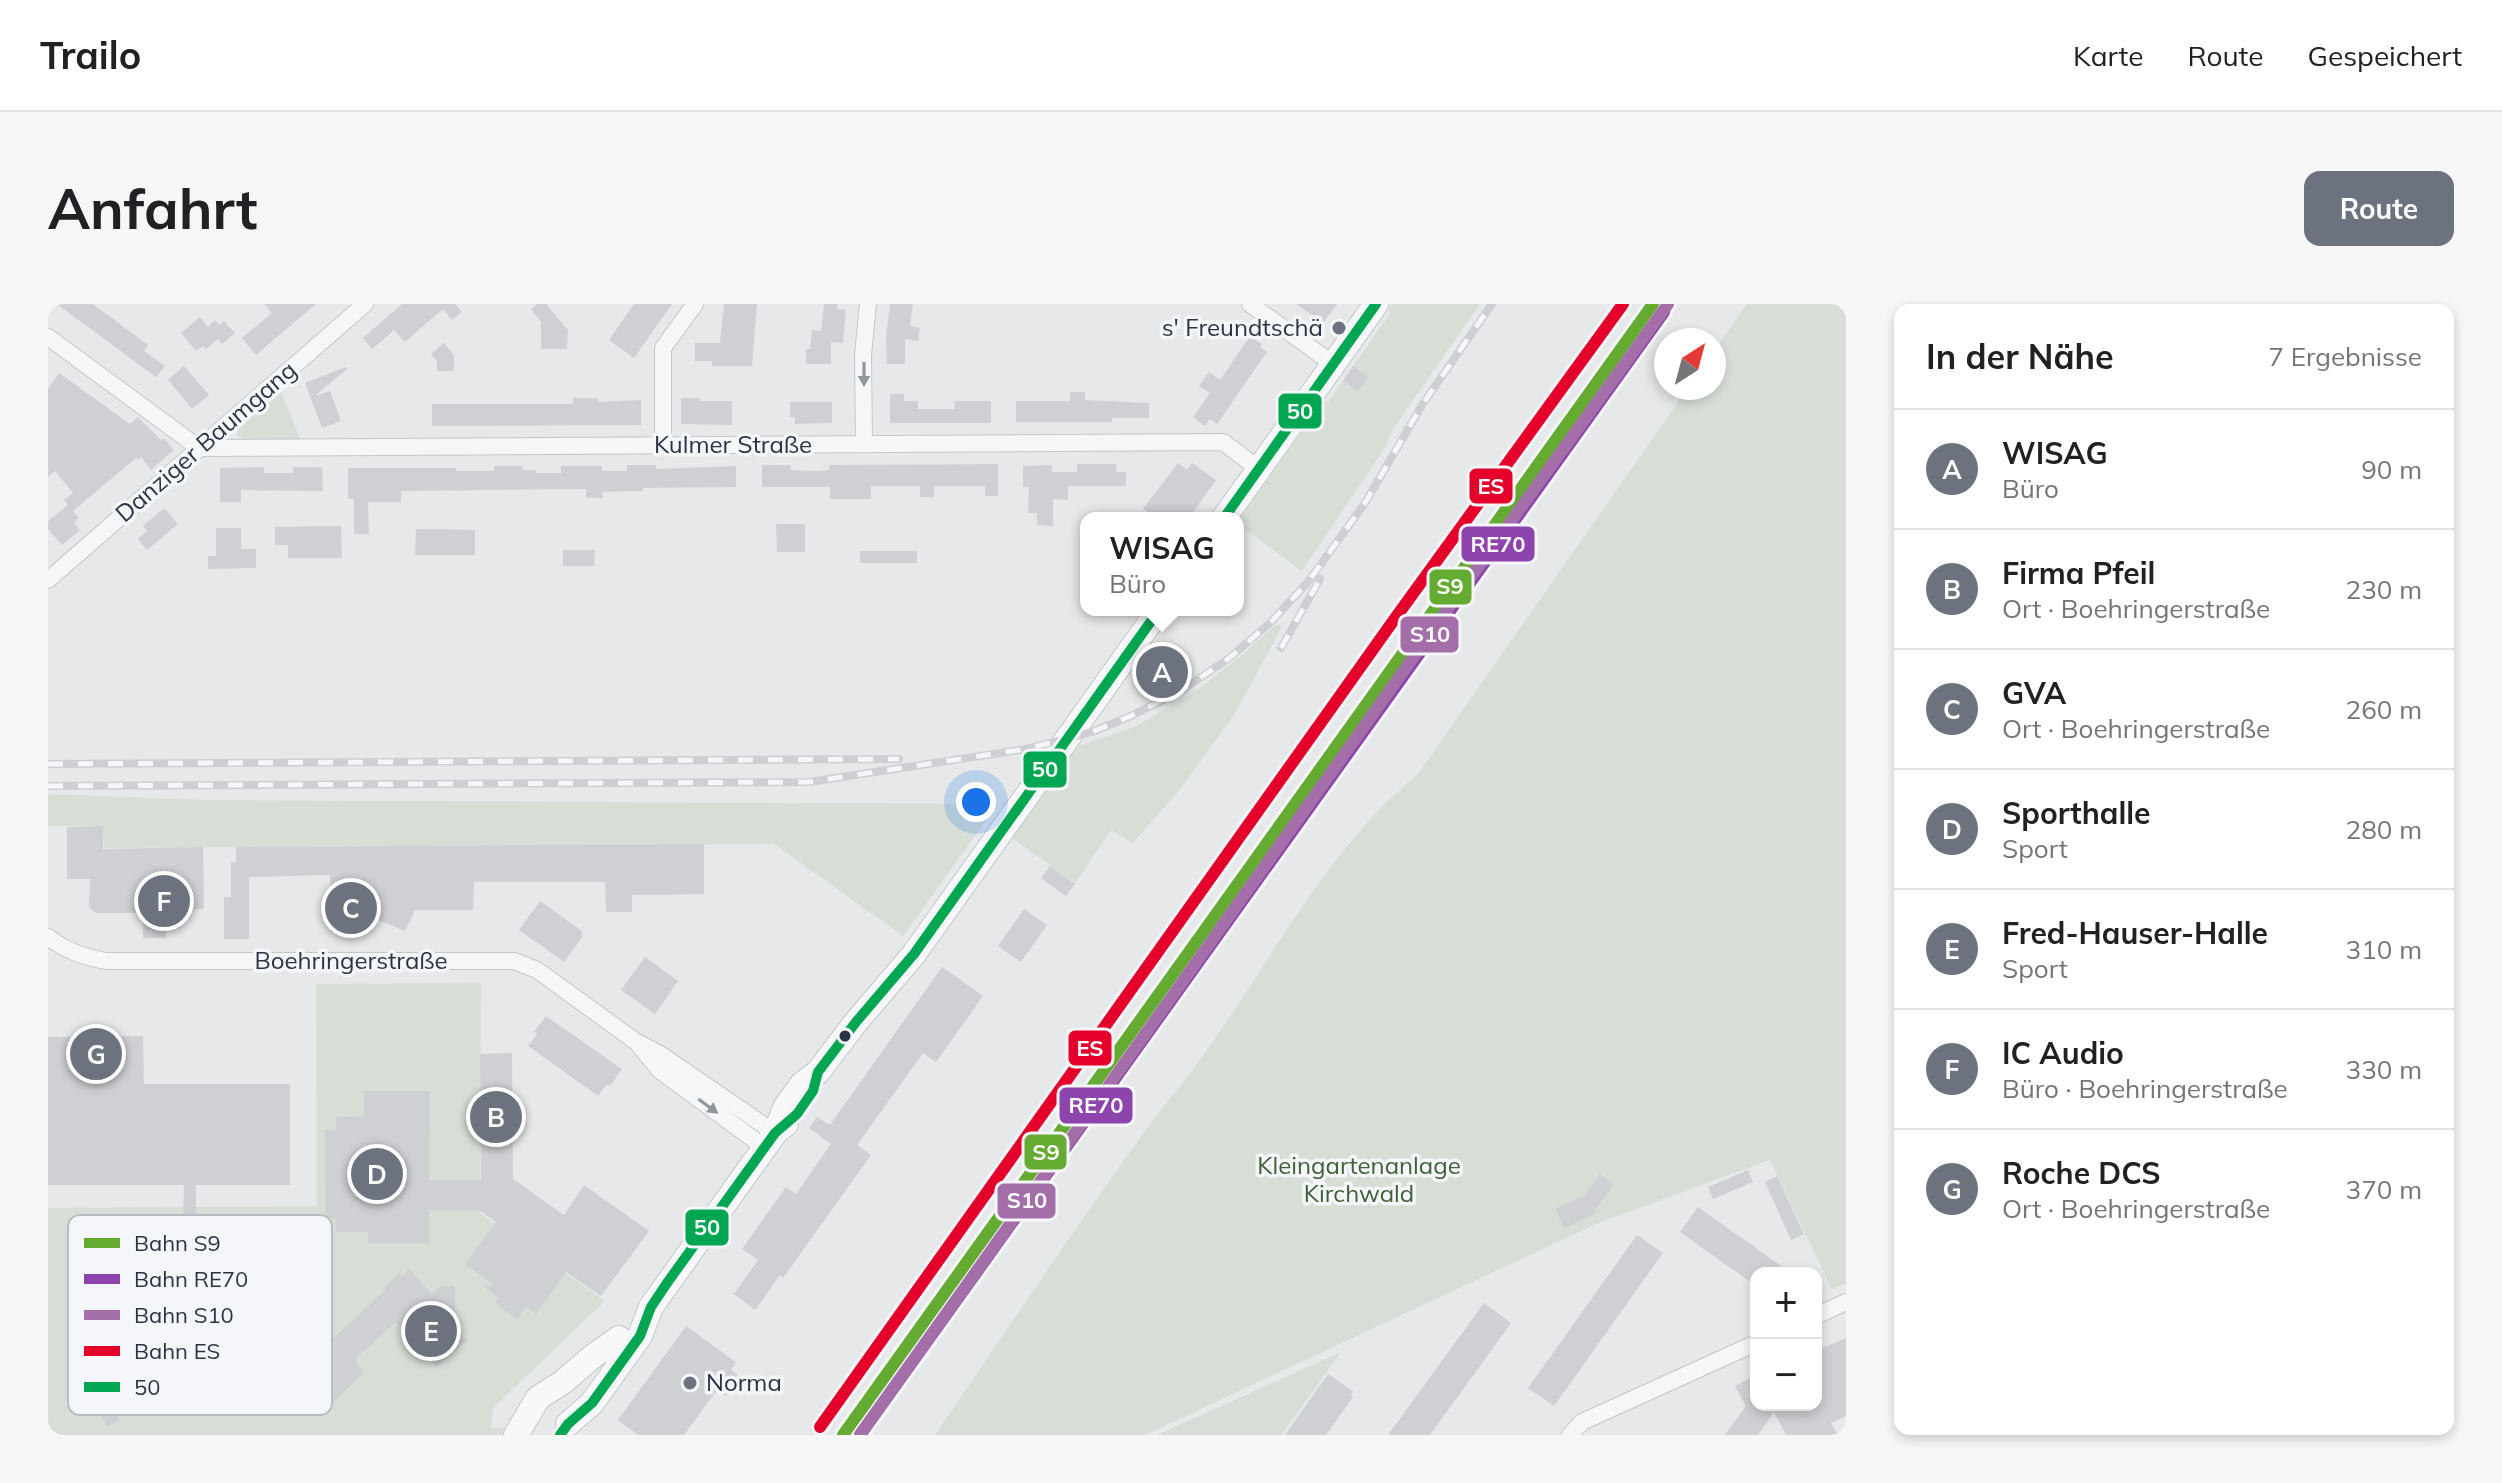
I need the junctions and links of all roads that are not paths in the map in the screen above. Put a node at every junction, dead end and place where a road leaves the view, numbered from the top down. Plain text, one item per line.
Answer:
1 (365, 304) edge
2 (695, 304) edge
3 (868, 304) edge
4 (1250, 304) edge
5 (1376, 304) edge
6 (48, 337) edge
7 (1333, 364) junction
8 (864, 444) junction
9 (663, 445) junction
10 (199, 448) junction
11 (1259, 469) junction
12 (1228, 512) edge
13 (48, 580) edge
14 (1155, 616) edge
15 (48, 937) edge
16 (770, 1140) junction
17 (1846, 1302) edge
18 (651, 1307) junction
19 (1822, 1313) edge
20 (619, 1338) junction
21 (1750, 1346) edge
22 (538, 1398) junction
23 (564, 1430) edge
24 (516, 1435) edge
25 (1570, 1435) edge

1 - 10 street, Danziger Baumgang
2 - 9 street
3 -> 8 street
4 - 7 street
5 - 7 street
6 - 10 street
7 - 11 street
8 - 9 street, Kulmer Straße
8 - 11 street, Kulmer Straße
9 - 10 street, Kulmer Straße
10 - 13 street, Danziger Baumgang
11 - 12 street
14 - 16 street
15 - 16 street, Boehringerstraße
16 - 18 street
17 - 19 street
18 - 20 street
18 - 23 street
20 - 22 street
20 - 23 street
21 - 25 street
22 - 23 street
22 - 24 street

